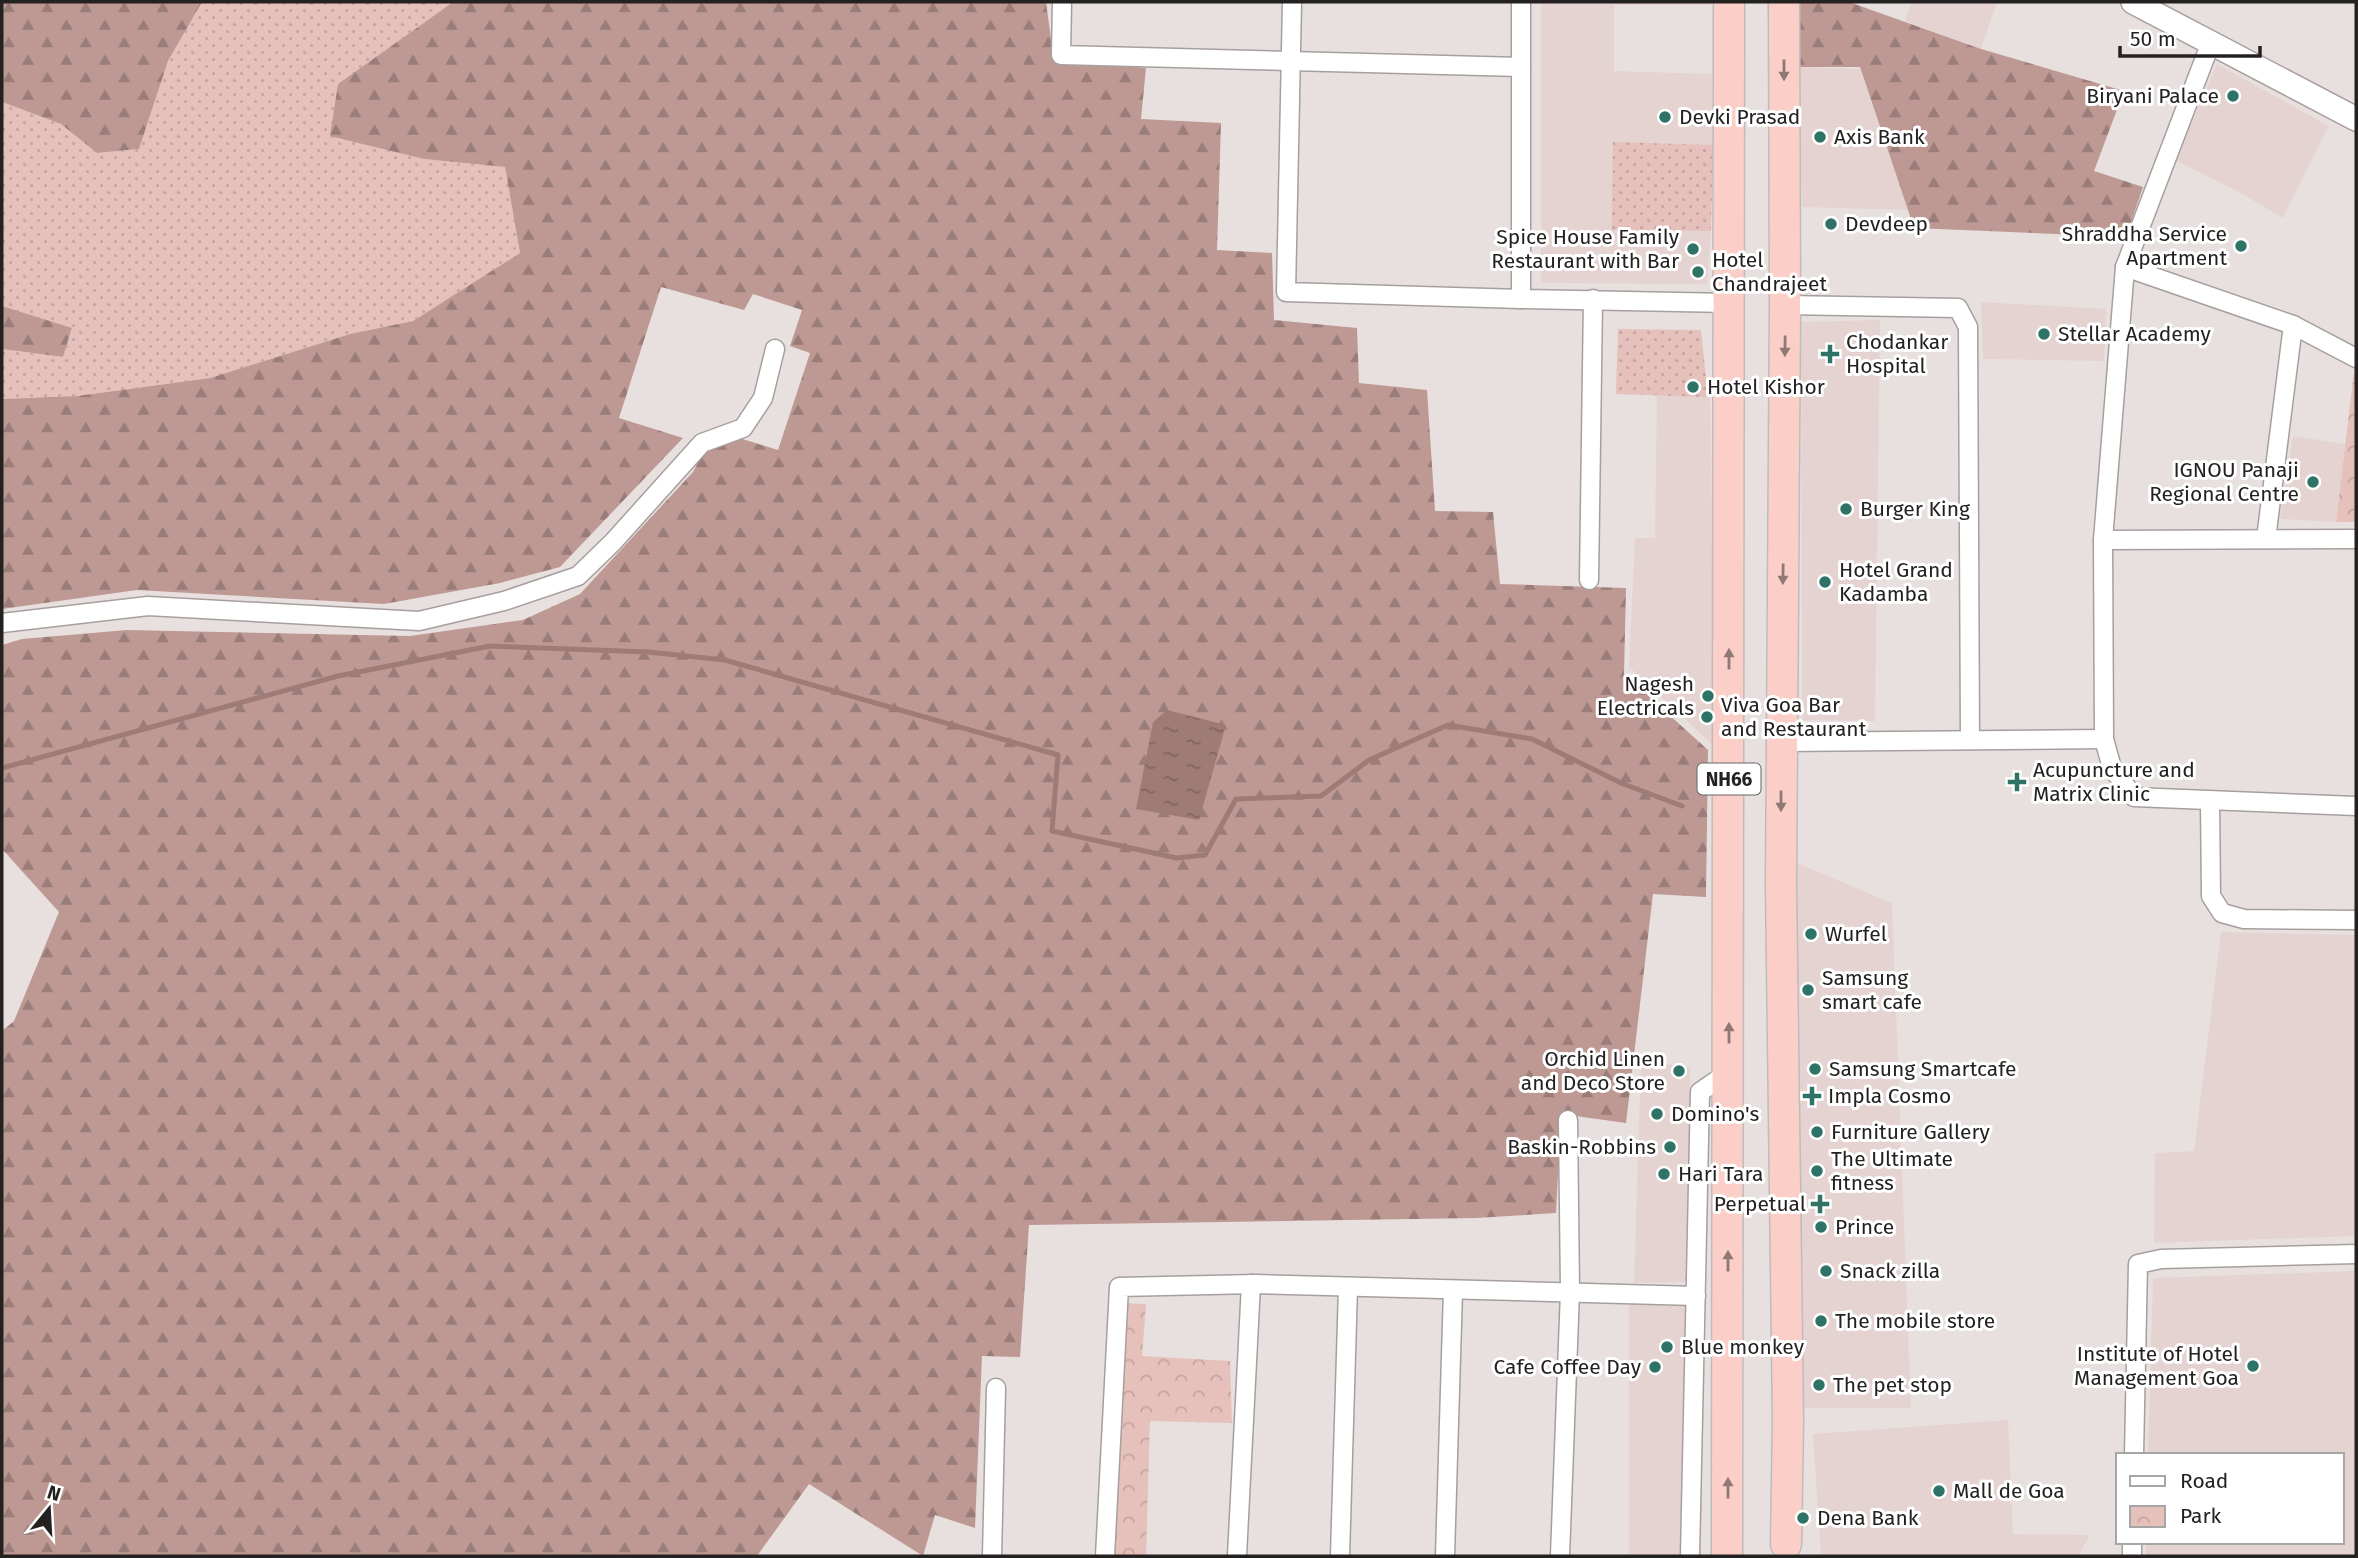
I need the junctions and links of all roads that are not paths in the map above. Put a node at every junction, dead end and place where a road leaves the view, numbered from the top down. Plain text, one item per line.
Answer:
1 (1062, 2) edge
2 (1292, 2) edge
3 (1521, 2) edge
4 (1729, 2) edge
5 (1784, 2) edge
6 (2133, 2) edge
7 (2211, 42) junction
8 (1291, 61) junction
9 (1521, 67) junction
10 (2356, 119) edge
11 (2125, 267) junction
12 (1521, 299) junction
13 (1593, 299) junction
14 (1729, 303) junction
15 (1785, 305) junction
16 (2293, 325) junction
17 (775, 349) dead end
18 (2356, 358) edge
19 (2266, 539) junction
20 (2356, 539) edge
21 (2103, 540) junction
22 (1589, 580) dead end
23 (2, 624) edge
24 (2104, 739) junction
25 (1970, 740) junction
26 (1781, 742) junction
27 (2210, 802) junction
28 (2356, 806) edge
29 (2356, 920) edge
30 (1729, 1072) junction
31 (1568, 1120) dead end
32 (2356, 1254) edge
33 (1251, 1284) junction
34 (1348, 1287) junction
35 (1453, 1290) junction
36 (1570, 1291) junction
37 (1696, 1296) junction
38 (996, 1388) dead end
39 (2134, 1453) edge
40 (1786, 1544) dead end
41 (992, 1556) edge
42 (1105, 1556) edge
43 (1237, 1556) edge
44 (1340, 1556) edge
45 (1445, 1556) edge
46 (1560, 1556) edge
47 (1690, 1556) edge
48 (1727, 1556) edge

1 - 8 street
2 - 8 street
3 - 9 street
4 - 14 highway, NH66
5 -> 15 highway, NH66
6 - 7 street
7 - 10 street
7 - 11 street
8 - 9 street
8 - 12 street
9 - 12 street
11 - 16 street
11 - 21 street
12 - 13 street
13 - 14 street
13 - 22 street
30 -> 14 highway, NH66
15 - 25 street
15 -> 26 highway, NH66
16 - 18 street
16 - 19 street
17 - 23 street
19 - 20 street
19 - 21 street
21 - 24 street
24 - 25 street
24 - 27 street
25 - 26 street
26 -> 40 highway, NH66
27 - 28 street
27 - 29 street
30 - 37 street
48 -> 30 highway, NH66
31 - 36 street
32 - 39 street
33 - 34 street
33 - 42 street
33 - 43 street
34 - 35 street
34 - 44 street
35 - 36 street
35 - 45 street
36 - 37 street
36 - 46 street
37 - 47 street
38 - 41 street

